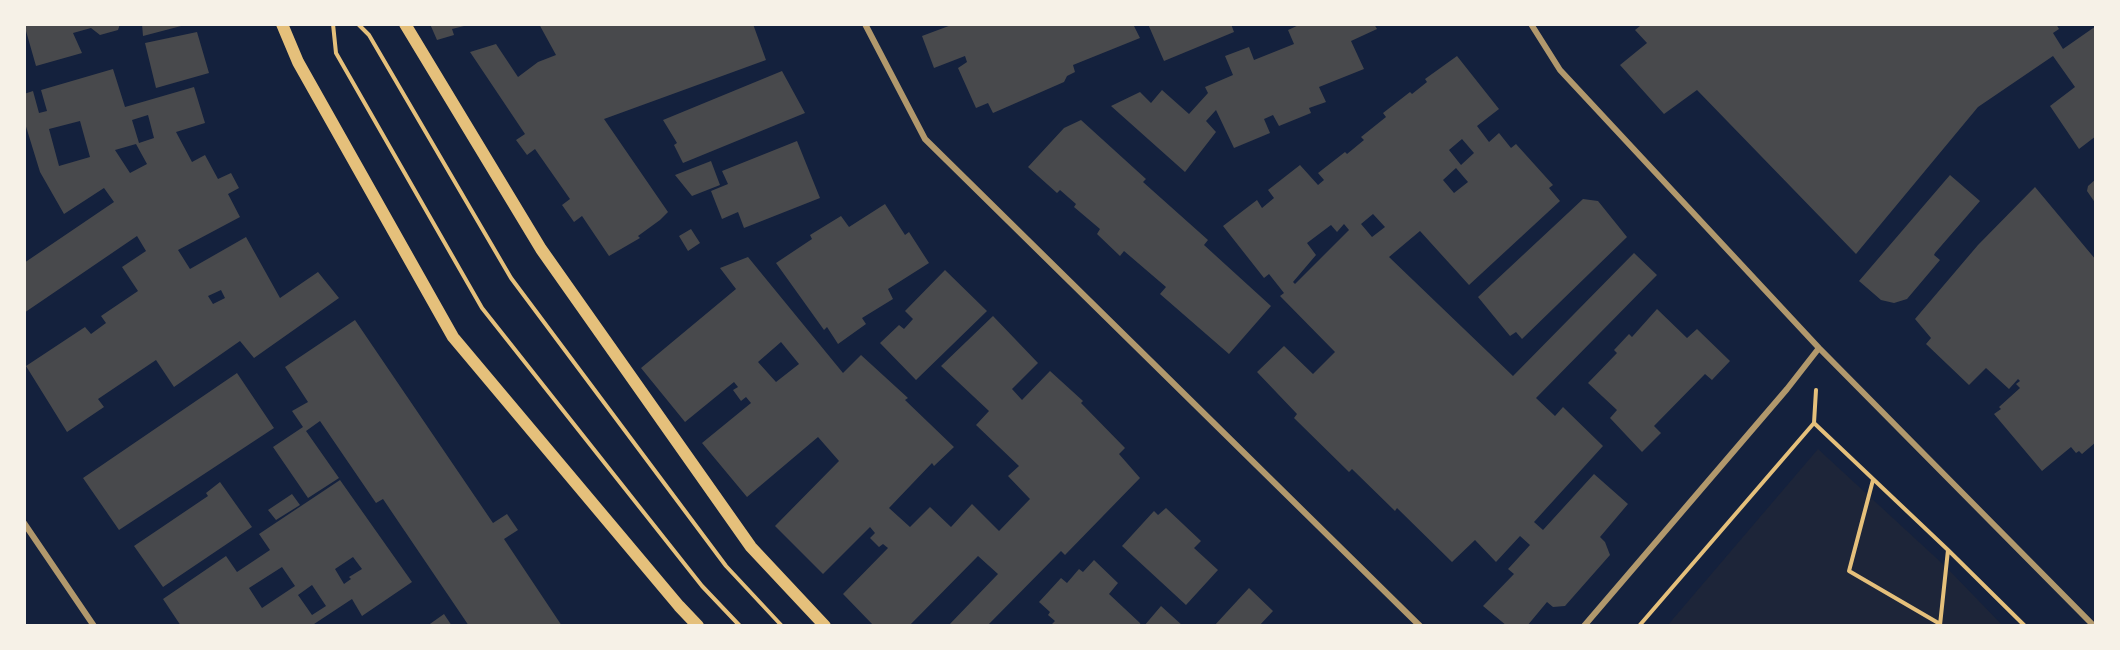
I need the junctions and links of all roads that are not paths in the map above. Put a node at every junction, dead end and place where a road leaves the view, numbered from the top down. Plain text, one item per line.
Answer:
1 (282, 24) edge
2 (405, 24) edge
3 (865, 24) edge
4 (1531, 24) edge
5 (1819, 348) junction
6 (24, 523) edge
7 (94, 626) edge
8 (698, 626) edge
9 (825, 626) edge
10 (1420, 626) edge
11 (1584, 626) edge
12 (2094, 626) edge

1 - 8 main road
2 - 9 main road
3 - 10 street
4 - 5 street
5 - 11 street
5 - 12 street
6 - 7 street

